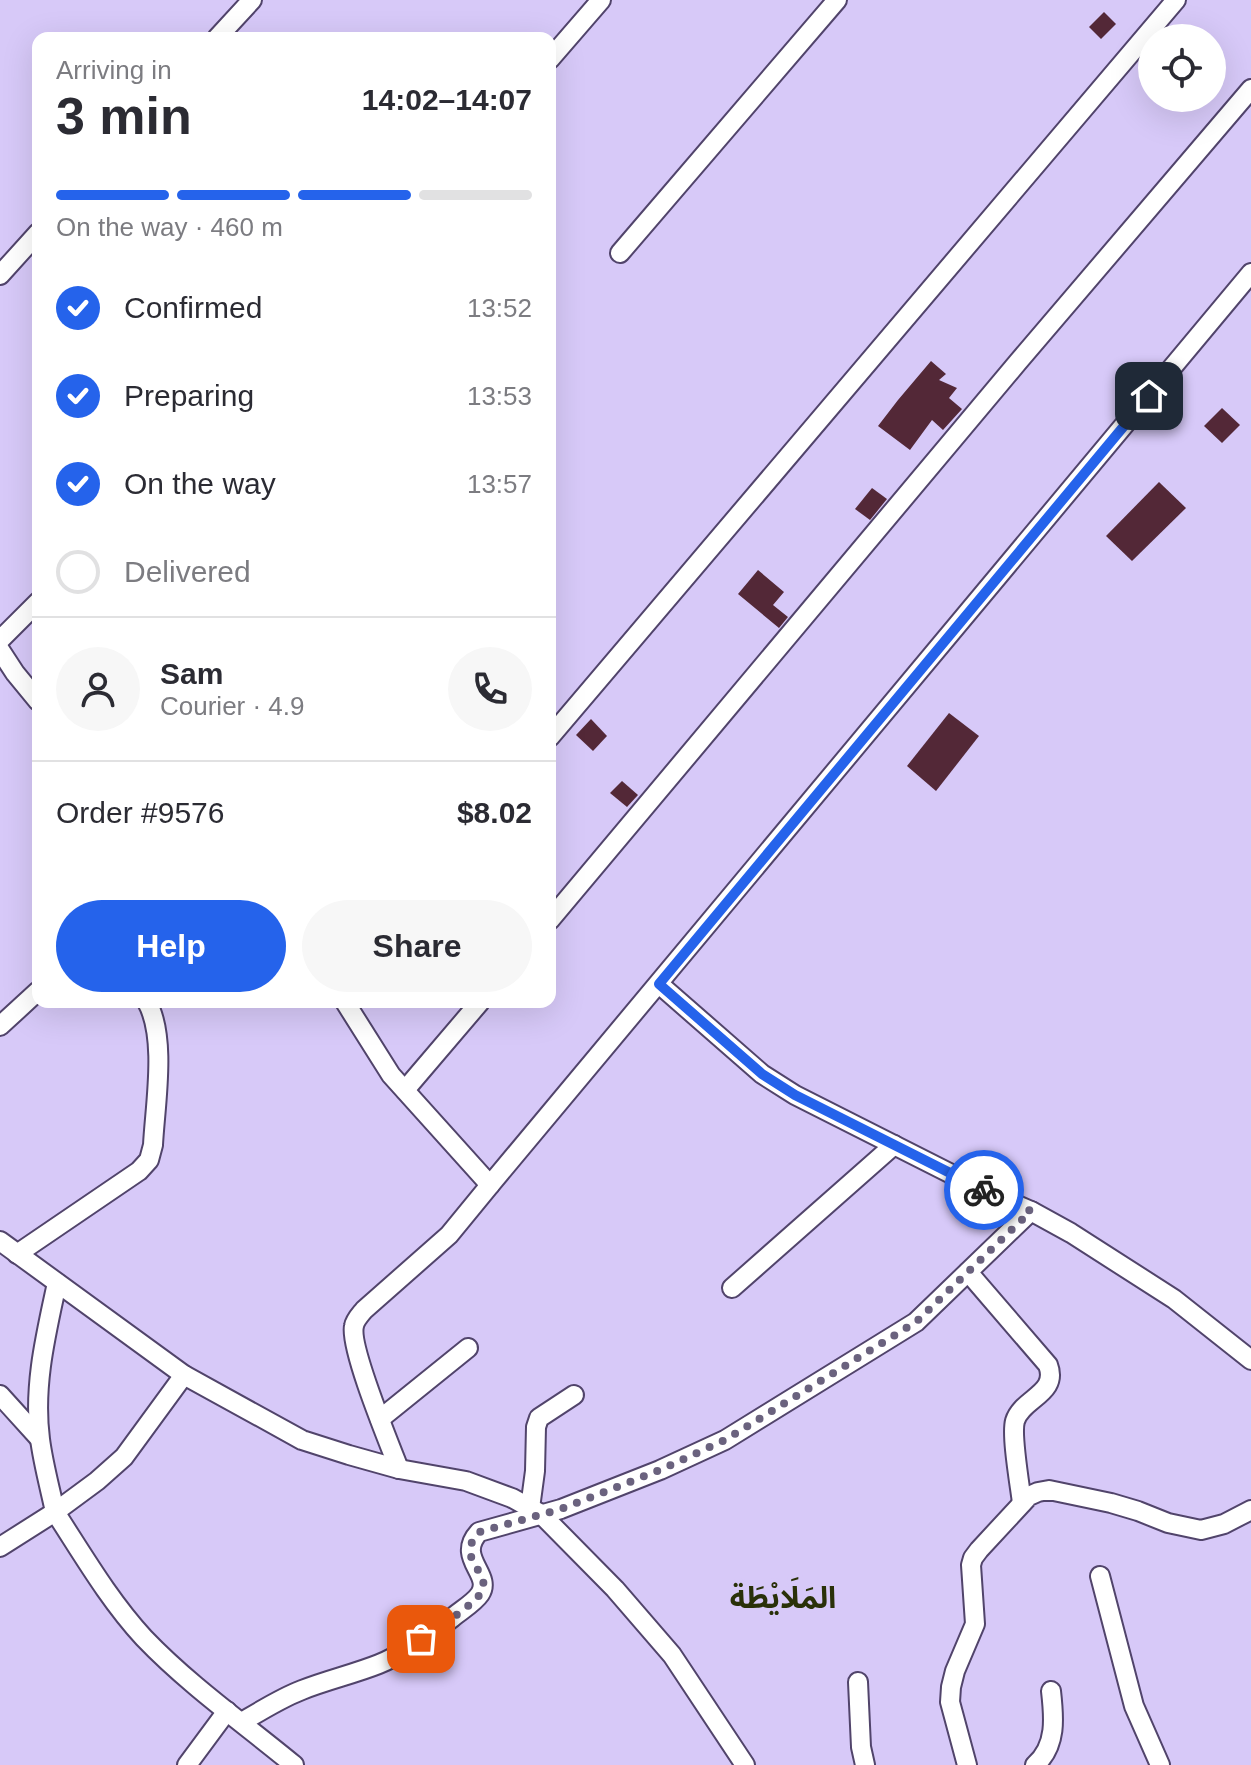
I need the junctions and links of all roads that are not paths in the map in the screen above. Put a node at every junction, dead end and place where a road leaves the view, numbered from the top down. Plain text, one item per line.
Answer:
1 (252, 0) edge
2 (601, 0) edge
3 (837, 0) edge
4 (1176, 0) edge
5 (223, 32) edge
6 (556, 52) edge
7 (1251, 89) edge
8 (32, 240) edge
9 (620, 253) dead end
10 (1251, 273) edge
11 (0, 275) edge
12 (32, 608) edge
13 (0, 640) edge
14 (0, 650) edge
15 (32, 694) edge
16 (556, 730) edge
17 (556, 913) edge
18 (659, 984) junction
19 (32, 997) edge
20 (149, 1008) edge
21 (349, 1008) edge
22 (475, 1008) edge
23 (0, 1026) edge
24 (405, 1090) junction
25 (894, 1145) junction
26 (490, 1185) junction
27 (1031, 1211) junction
28 (0, 1241) edge
29 (17, 1254) junction
30 (968, 1272) junction
31 (57, 1283) junction
32 (732, 1288) dead end
33 (468, 1348) dead end
34 (1251, 1360) edge
35 (184, 1375) junction
36 (0, 1395) edge
37 (574, 1395) dead end
38 (380, 1419) junction
39 (39, 1438) junction
40 (399, 1469) junction
41 (1022, 1503) junction
42 (1251, 1510) edge
43 (535, 1511) junction
44 (55, 1512) junction
45 (0, 1547) edge
46 (1100, 1576) dead end
47 (858, 1682) dead end
48 (1051, 1691) dead end
49 (235, 1717) junction
50 (187, 1765) edge
51 (294, 1765) edge
52 (745, 1765) edge
53 (865, 1765) edge
54 (967, 1765) edge
55 (1035, 1765) edge
56 (1160, 1765) edge

1 - 5 street
2 - 6 street
3 - 9 street
4 - 16 street
7 - 17 street
8 - 11 street
10 - 18 street
12 - 13 street
14 - 15 street
18 - 25 street
18 - 26 street
19 - 23 street
20 - 29 street
21 - 24 street
22 - 24 street
24 - 26 street
25 - 27 street
25 - 32 street
26 - 38 street
27 - 30 street
27 - 34 street
28 - 29 street
29 - 31 street
30 - 41 street
30 - 43 street
31 - 35 street
31 - 39 street
33 - 38 street
35 - 40 street
35 - 44 street
36 - 39 street
37 - 43 street
38 - 40 street
39 - 44 street
40 - 43 street
41 - 42 street
41 - 54 street
43 - 49 street
43 - 52 street
44 - 45 street
44 - 49 street
46 - 56 street
47 - 53 street
48 - 55 street
49 - 50 street
49 - 51 street

